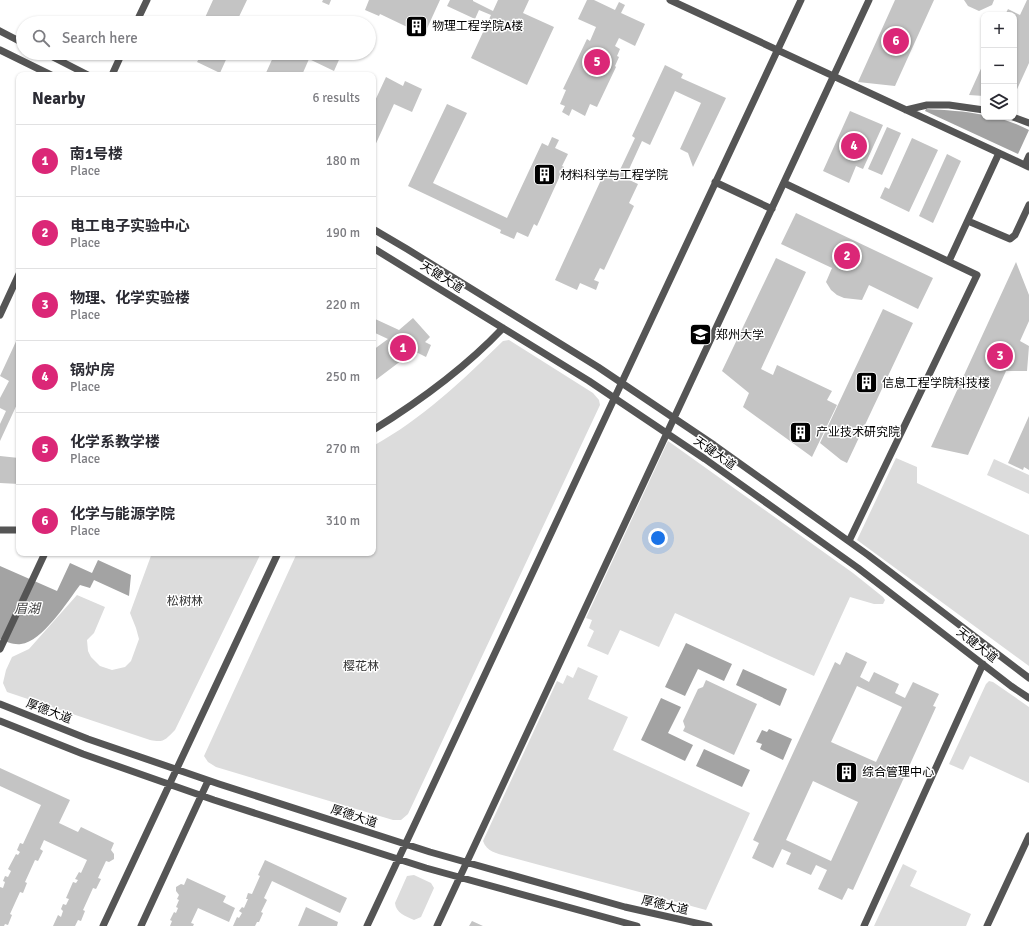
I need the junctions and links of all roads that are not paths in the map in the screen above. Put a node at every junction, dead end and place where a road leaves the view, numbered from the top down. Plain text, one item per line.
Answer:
1 (146, 0) edge
2 (670, 0) edge
3 (800, 0) edge
4 (869, 0) edge
5 (139, 16) edge
6 (0, 32) edge
7 (16, 40) edge
8 (0, 50) edge
9 (777, 50) junction
10 (16, 58) edge
11 (21, 60) edge
12 (59, 60) edge
13 (119, 60) edge
14 (46, 72) edge
15 (82, 72) edge
16 (113, 72) edge
17 (833, 76) junction
18 (905, 110) junction
19 (981, 110) edge
20 (1017, 118) edge
21 (1029, 123) edge
22 (999, 153) junction
23 (1029, 156) edge
24 (1027, 166) edge
25 (715, 182) junction
26 (784, 183) junction
27 (1029, 205) edge
28 (772, 209) junction
29 (968, 221) junction
30 (376, 232) edge
31 (376, 250) edge
32 (949, 261) junction
33 (16, 280) edge
34 (0, 315) edge
35 (504, 328) junction
36 (621, 383) junction
37 (614, 398) junction
38 (674, 418) junction
39 (376, 428) edge
40 (667, 433) junction
41 (0, 530) edge
42 (16, 530) edge
43 (849, 541) junction
44 (44, 556) edge
45 (277, 556) edge
46 (0, 649) edge
47 (983, 664) junction
48 (1029, 678) edge
49 (1029, 698) edge
50 (0, 704) edge
51 (0, 721) edge
52 (177, 770) junction
53 (208, 781) junction
54 (170, 784) junction
55 (201, 795) junction
56 (1029, 836) edge
57 (405, 844) junction
58 (398, 859) junction
59 (467, 862) junction
60 (460, 877) junction
61 (615, 923) edge
62 (103, 926) edge
63 (141, 926) edge
64 (367, 926) edge
65 (437, 926) edge
66 (637, 926) edge
67 (709, 926) edge
68 (864, 926) edge
69 (987, 926) edge

1 - 5 lane
2 - 9 lane
3 - 9 lane
4 - 17 lane
6 - 7 lane
8 - 10 lane
9 - 17 lane
9 - 25 lane
11 - 14 lane
12 - 15 lane
13 - 16 lane
17 - 18 lane
17 - 26 lane
18 - 19 lane
18 - 22 lane
20 - 21 lane
22 - 24 lane
22 - 29 lane
23 - 24 lane
25 - 28 lane
25 - 36 lane
26 - 28 lane
26 - 32 lane
27 - 29 lane
28 - 38 lane
29 - 32 lane
30 - 36 lane, 天健大道
31 - 35 lane, 天健大道
32 - 43 lane
33 - 34 lane
35 - 37 lane, 天健大道
35 - 39 lane
36 - 37 lane
36 - 38 lane, 天健大道
37 - 40 lane, 天健大道
37 - 57 lane
38 - 40 lane
38 - 43 lane, 天健大道
40 - 47 lane, 天健大道
40 - 59 lane
41 - 42 lane
43 - 48 lane, 天健大道
44 - 46 lane
45 - 52 lane
47 - 49 lane, 天健大道
47 - 68 lane
50 - 52 lane, 厚德大道
51 - 54 lane
52 - 53 lane, 厚德大道
52 - 54 lane
53 - 55 lane
53 - 57 lane, 厚德大道
54 - 55 lane
54 - 62 lane
55 - 58 lane
55 - 63 lane
56 - 69 lane
57 - 58 lane
57 - 59 lane, 厚德大道
58 - 60 lane
58 - 64 lane
59 - 60 lane
59 - 67 lane, 厚德大道
60 - 61 lane
60 - 65 lane
61 - 66 lane

